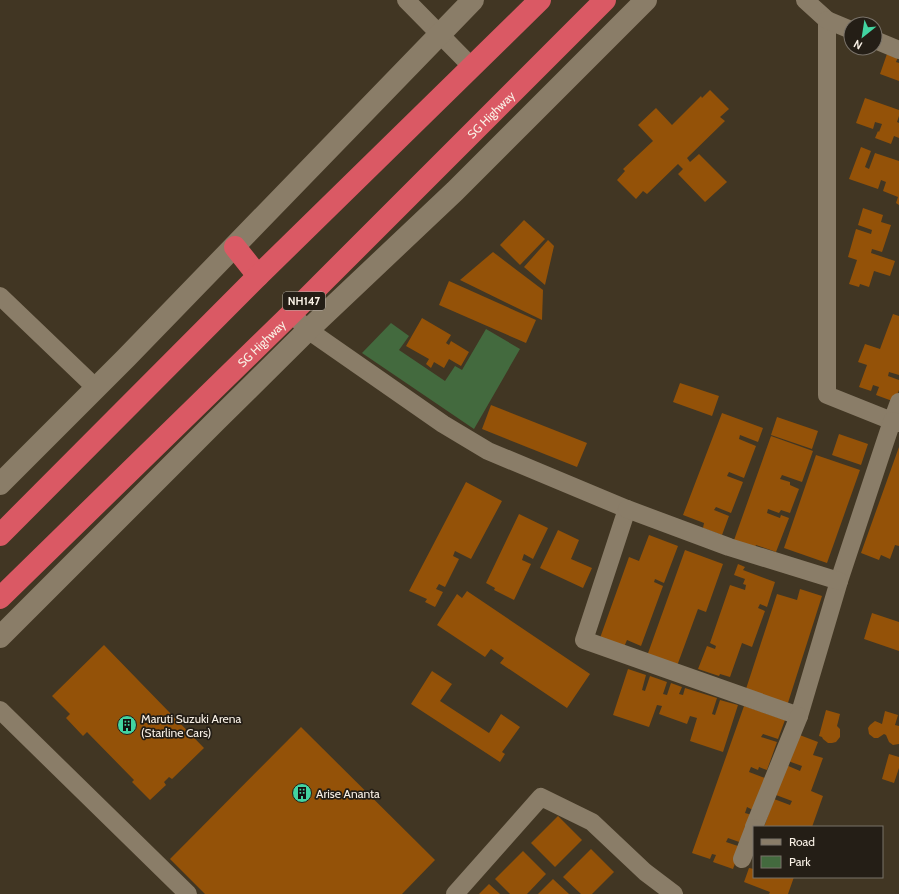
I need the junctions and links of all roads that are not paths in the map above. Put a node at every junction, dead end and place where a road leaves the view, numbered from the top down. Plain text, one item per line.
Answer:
1 (406, 0) edge
2 (474, 0) edge
3 (540, 0) edge
4 (605, 0) edge
5 (646, 0) edge
6 (805, 0) edge
7 (827, 20) junction
8 (843, 27) edge
9 (440, 35) junction
10 (883, 43) edge
11 (899, 50) edge
12 (472, 67) junction
13 (235, 247) junction
14 (258, 276) junction
15 (0, 296) edge
16 (292, 313) junction
17 (308, 330) junction
18 (96, 388) junction
19 (899, 402) edge
20 (896, 422) edge
21 (0, 484) edge
22 (628, 509) junction
23 (0, 535) edge
24 (839, 582) junction
25 (0, 598) edge
26 (0, 636) edge
27 (0, 710) edge
28 (799, 716) junction
29 (755, 826) edge
30 (753, 831) edge
31 (742, 859) dead end
32 (188, 894) edge
33 (455, 894) edge
34 (674, 894) edge

1 - 9 street
2 - 9 street
3 - 12 highway
4 - 16 highway, SG Highway / NH147
5 - 17 street
6 - 7 street
7 - 8 street
7 - 20 street
9 - 12 street
9 - 13 street
10 - 11 street
12 - 14 highway
13 - 14 highway
13 - 18 street
14 - 23 highway
15 - 18 street
16 - 17 street
16 - 25 highway, SG Highway / NH147
17 - 22 street
17 - 26 street
18 - 21 street
19 - 20 street
20 - 24 street
22 - 24 street
22 - 28 street
24 - 28 street
27 - 32 street
28 - 29 street
30 - 31 street
33 - 34 street

